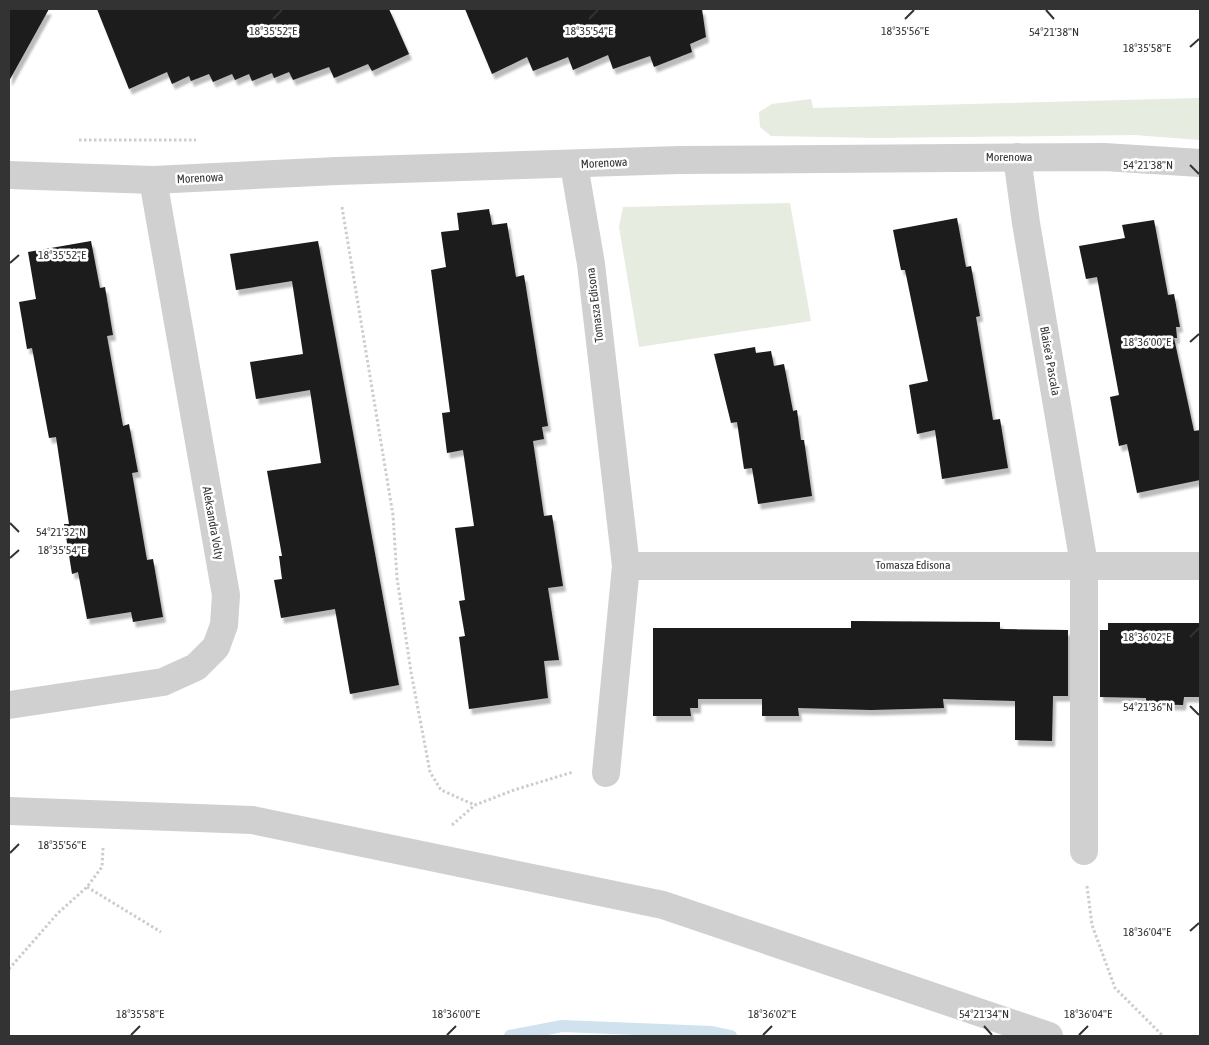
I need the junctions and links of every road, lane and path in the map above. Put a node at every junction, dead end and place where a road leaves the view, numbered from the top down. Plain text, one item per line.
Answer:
1 (1018, 157) junction
2 (1200, 163) edge
3 (574, 165) junction
4 (9, 175) edge
5 (153, 180) junction
6 (342, 208) dead end
7 (1084, 564) junction
8 (626, 566) junction
9 (1200, 566) edge
10 (9, 705) edge
11 (606, 773) joint
12 (475, 805) junction
13 (9, 811) edge
14 (120, 815) junction
15 (448, 828) dead end
16 (1084, 851) joint
17 (87, 887) junction
18 (162, 932) dead end
19 (9, 968) edge
20 (1049, 1036) edge
21 (1163, 1036) edge

1 - 2 street, Morenowa
1 - 3 street, Morenowa
1 - 7 street, Blaise'a Pascala
3 - 5 street, Morenowa
3 - 8 street, Tomasza Edisona
4 - 5 street, Morenowa
5 - 10 street, Aleksandra Volty
6 - 12 path
7 - 8 street, Tomasza Edisona
7 - 9 street, Tomasza Edisona
7 - 16 street, Blaise'a Pascala
8 - 11 street, Tomasza Edisona
11 - 12 path
12 - 15 path
13 - 14 street
14 - 17 path
14 - 20 street
16 - 21 path
17 - 18 path
17 - 19 path

